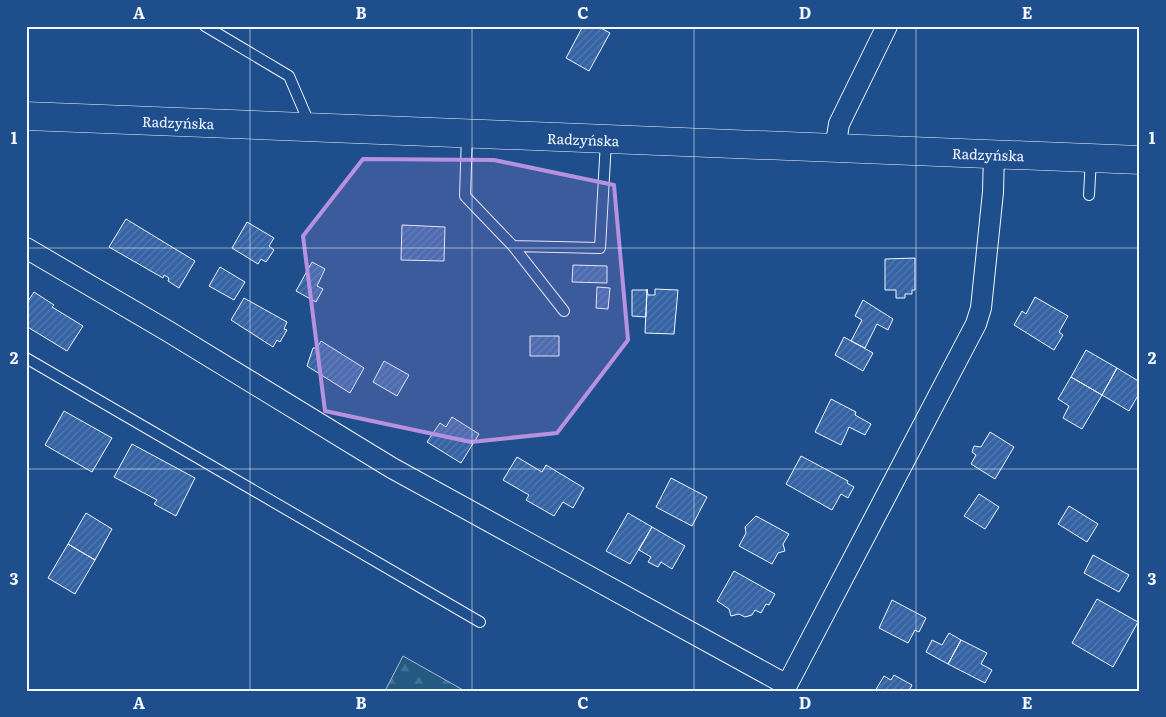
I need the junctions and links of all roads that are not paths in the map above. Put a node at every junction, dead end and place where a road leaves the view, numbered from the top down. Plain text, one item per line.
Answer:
1 (204, 26) edge
2 (887, 26) edge
3 (26, 116) edge
4 (311, 128) junction
5 (467, 134) junction
6 (606, 140) junction
7 (835, 149) junction
8 (994, 154) junction
9 (1091, 158) junction
10 (1140, 160) edge
11 (1089, 195) dead end
12 (513, 246) junction
13 (26, 248) edge
14 (564, 311) dead end
15 (26, 358) edge
16 (480, 622) dead end
17 (792, 688) edge

1 - 4 lane
2 - 7 street
3 - 4 main road, Radzyńska
4 - 5 main road, Radzyńska
5 - 6 main road, Radzyńska
5 - 12 lane
6 - 7 main road, Radzyńska
6 - 12 lane
7 - 8 main road, Radzyńska
8 - 9 main road, Radzyńska
8 - 17 street
9 - 10 main road, Radzyńska
9 - 11 lane
12 - 14 lane
13 - 17 street
15 - 16 lane

